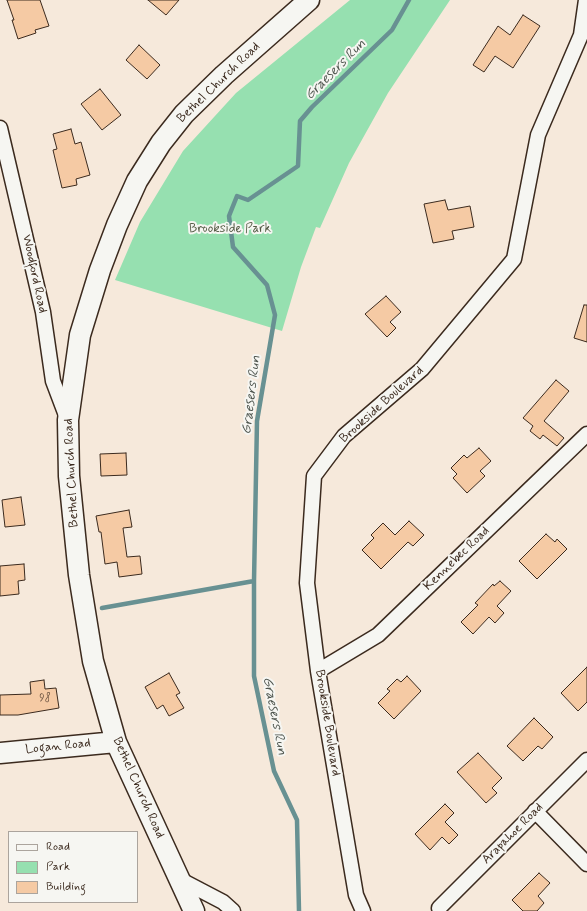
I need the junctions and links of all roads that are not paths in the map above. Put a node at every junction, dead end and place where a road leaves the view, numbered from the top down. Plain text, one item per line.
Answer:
1 (309, 0) edge
2 (586, 0) edge
3 (1, 136) edge
4 (68, 420) junction
5 (587, 434) edge
6 (318, 671) junction
7 (116, 742) junction
8 (0, 753) edge
9 (587, 760) edge
10 (535, 811) junction
11 (587, 864) edge
12 (179, 879) junction
13 (439, 908) dead end
14 (194, 911) edge
15 (233, 911) edge
16 (363, 911) edge

1 - 4 street, Bethel Church Road
2 - 6 street, Brookside Boulevard
3 - 4 street, Woodford Road
4 - 7 street, Bethel Church Road
5 - 6 street, Kennebec Road
6 - 16 street, Brookside Boulevard
7 - 8 street, Logan Road
7 - 12 street, Bethel Church Road
9 - 10 street, Arapahoe Road
10 - 11 street
10 - 13 street, Arapahoe Road
12 - 14 street, Bethel Church Road
12 - 15 street

